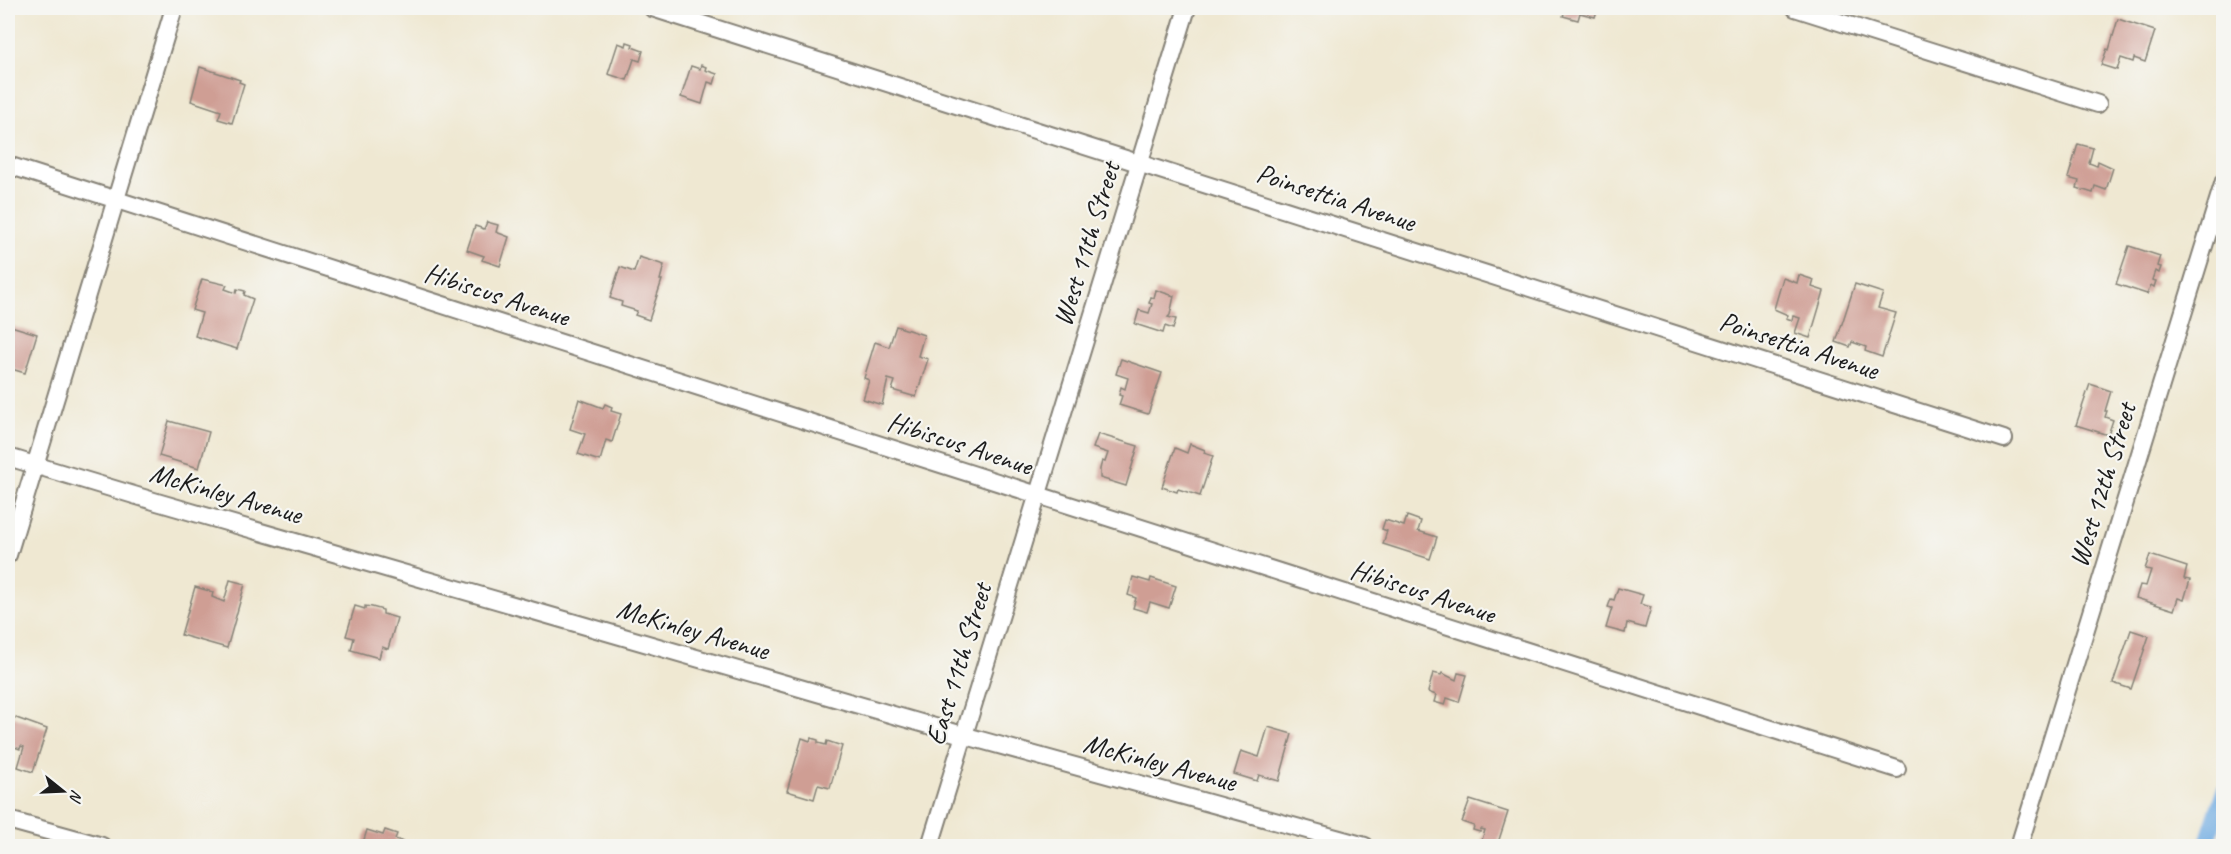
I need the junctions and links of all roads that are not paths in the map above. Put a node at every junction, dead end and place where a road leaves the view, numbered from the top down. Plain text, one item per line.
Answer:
1 (174, 8) edge
2 (652, 8) edge
3 (1187, 8) edge
4 (1794, 8) edge
5 (2098, 104) dead end
6 (1139, 162) junction
7 (8, 165) edge
8 (2223, 181) edge
9 (114, 200) junction
10 (2004, 439) dead end
11 (8, 457) edge
12 (35, 465) junction
13 (1037, 496) junction
14 (8, 555) edge
15 (966, 736) junction
16 (1897, 770) dead end
17 (8, 820) edge
18 (102, 846) edge
19 (930, 846) edge
20 (1365, 846) edge
21 (2019, 846) edge

1 - 9 street
2 - 6 street, Poinsettia Avenue
3 - 6 street, West 11th Street
4 - 5 street
6 - 10 street, Poinsettia Avenue
6 - 13 street, West 11th Street
7 - 9 street, Hibiscus Avenue
8 - 21 street, West 12th Street
9 - 12 street
9 - 13 street, Hibiscus Avenue
11 - 12 street, McKinley Avenue
12 - 14 street
12 - 15 street, McKinley Avenue
13 - 15 street, East 11th Street
13 - 16 street, Hibiscus Avenue
15 - 19 street, East 11th Street
15 - 20 street, McKinley Avenue
17 - 18 street

